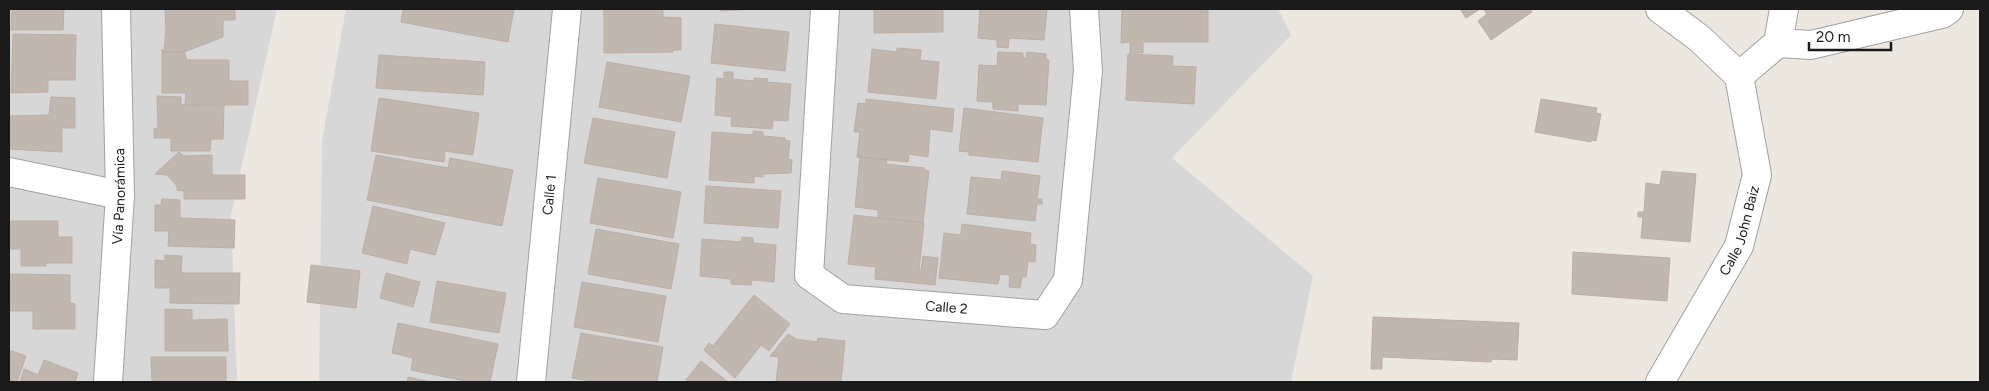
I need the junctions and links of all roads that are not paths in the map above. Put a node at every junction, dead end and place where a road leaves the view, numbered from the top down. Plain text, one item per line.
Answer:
1 (116, 9) edge
2 (567, 9) edge
3 (825, 9) edge
4 (1084, 9) edge
5 (1660, 9) edge
6 (1784, 9) edge
7 (1949, 9) edge
8 (1778, 42) junction
9 (1739, 76) junction
10 (9, 172) edge
11 (120, 194) junction
12 (108, 382) edge
13 (531, 382) edge
14 (1660, 382) edge

1 - 11 street, Vía Panorámica
2 - 13 street, Calle 1
3 - 4 street, Calle 2
5 - 9 street
6 - 8 street
7 - 8 street
8 - 9 street
9 - 14 street, Calle John Baiz
10 - 11 street
11 - 12 street, Vía Panorámica

